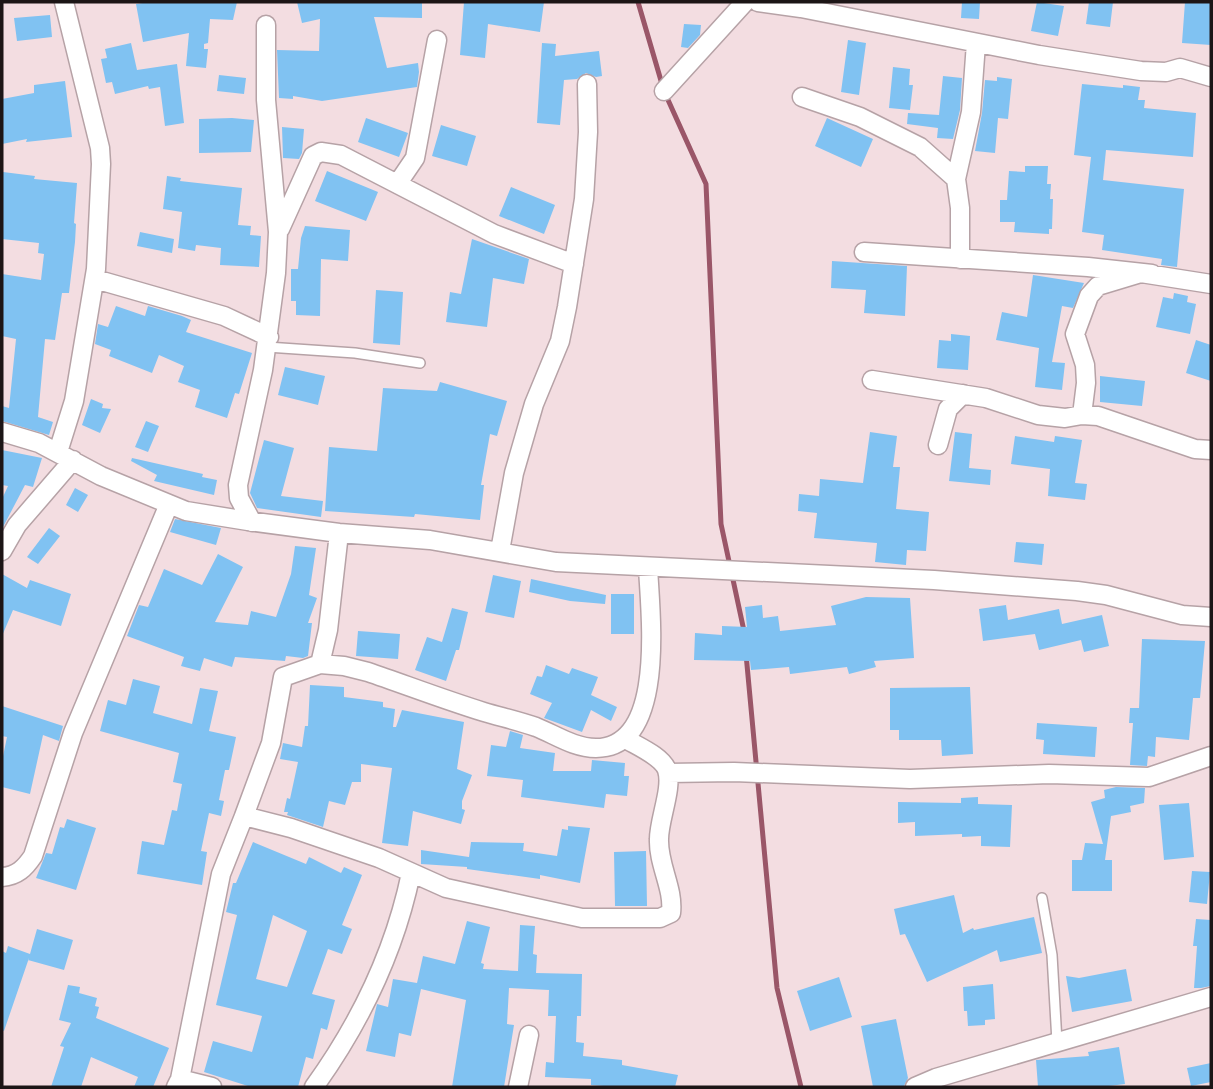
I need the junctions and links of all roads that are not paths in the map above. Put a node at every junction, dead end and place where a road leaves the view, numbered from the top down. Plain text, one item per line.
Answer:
1 (64, 2) edge
2 (745, 2) edge
3 (758, 2) edge
4 (266, 25) dead end
5 (437, 40) dead end
6 (976, 43) junction
7 (1211, 77) edge
8 (587, 84) dead end
9 (664, 90) dead end
10 (802, 97) dead end
11 (956, 179) junction
12 (398, 183) junction
13 (278, 232) junction
14 (864, 252) dead end
15 (960, 259) junction
16 (574, 264) junction
17 (1152, 274) junction
18 (94, 279) junction
19 (1211, 284) edge
20 (268, 342) junction
21 (420, 363) dead end
22 (872, 380) dead end
23 (963, 394) junction
24 (1082, 415) junction
25 (2, 432) edge
26 (938, 445) dead end
27 (1211, 450) edge
28 (65, 456) junction
29 (169, 504) junction
30 (252, 522) junction
31 (339, 533) junction
32 (2, 551) edge
33 (500, 551) junction
34 (648, 566) junction
35 (1211, 617) edge
36 (320, 664) junction
37 (624, 738) junction
38 (1211, 756) edge
39 (668, 773) junction
40 (244, 816) junction
41 (411, 873) junction
42 (2, 877) edge
43 (1042, 898) dead end
44 (1211, 997) edge
45 (529, 1035) dead end
46 (1057, 1042) junction
47 (178, 1083) edge
48 (212, 1087) edge
49 (314, 1087) edge
50 (518, 1087) edge
51 (915, 1087) edge

1 - 18 street
2 - 9 street
3 - 6 street
4 - 13 street
5 - 12 street
6 - 7 street
6 - 11 street
8 - 16 street
10 - 11 street
11 - 15 street
12 - 13 street
12 - 16 street
13 - 20 street
14 - 15 street
15 - 17 street
16 - 33 street
17 - 19 street
17 - 24 street
18 - 20 street
18 - 28 street
20 - 21 lane
20 - 30 street
22 - 23 street
23 - 24 street
23 - 26 street
24 - 27 street
25 - 28 street
28 - 29 street
28 - 32 street
29 - 30 street
29 - 42 street
30 - 31 street
31 - 33 street
31 - 36 street
33 - 34 street
34 - 35 street
34 - 37 street
36 - 37 street
36 - 40 street
37 - 39 street
38 - 39 street
39 - 41 street
40 - 41 street
40 - 47 street
41 - 49 street
43 - 46 lane
44 - 46 street
45 - 50 street
46 - 51 street
47 - 48 street

